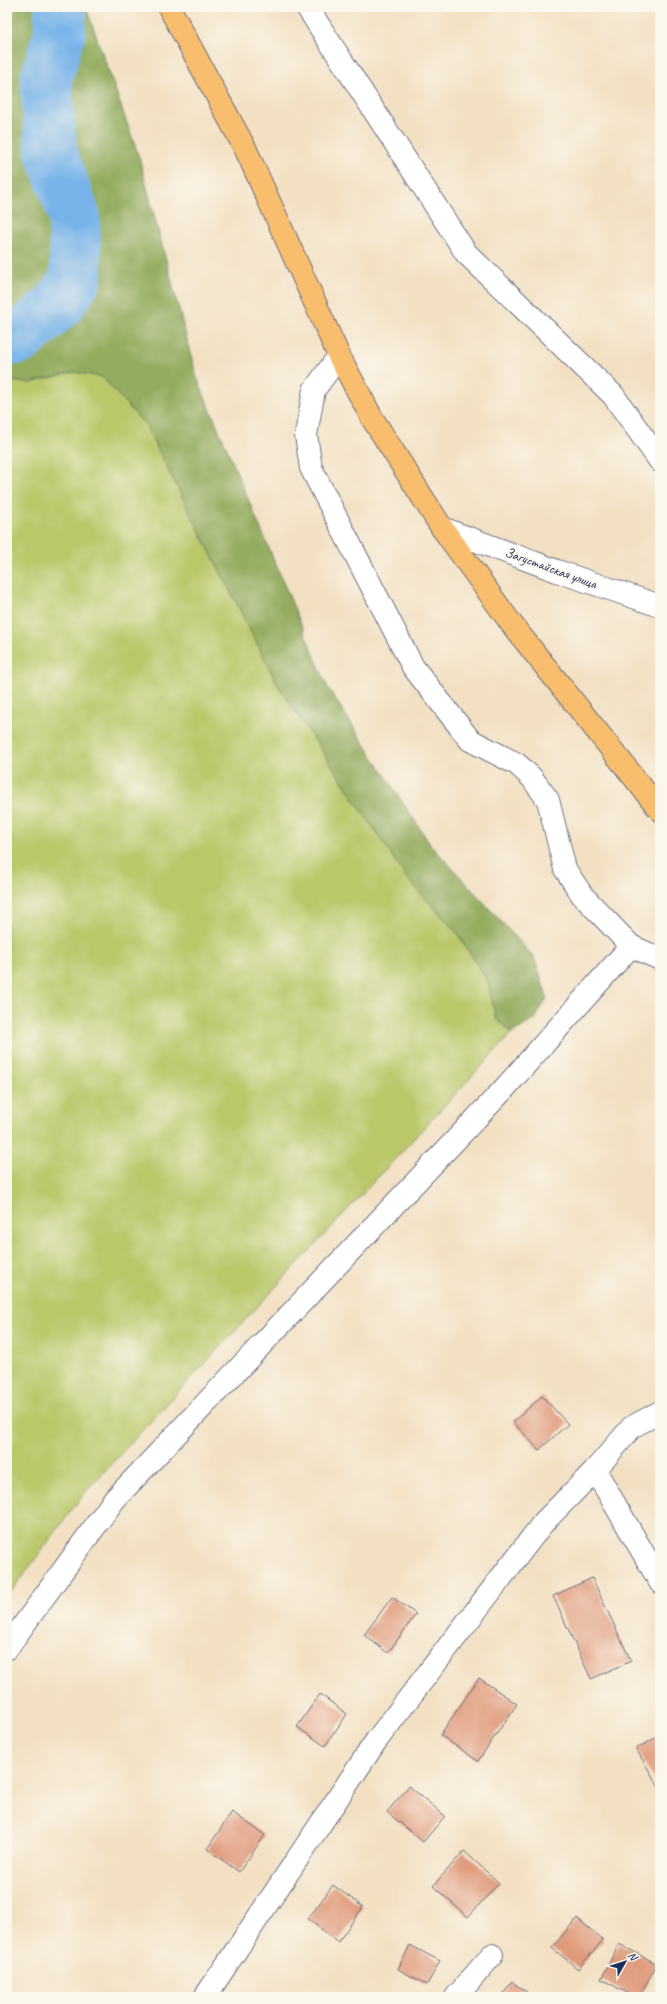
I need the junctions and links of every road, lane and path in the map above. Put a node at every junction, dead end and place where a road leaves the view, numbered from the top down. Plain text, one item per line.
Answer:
1 (169, 7) edge
2 (307, 7) edge
3 (340, 356) junction
4 (660, 461) edge
5 (442, 528) junction
6 (660, 606) edge
7 (660, 810) edge
8 (631, 946) junction
9 (660, 959) edge
10 (660, 1412) edge
11 (596, 1470) junction
12 (660, 1582) edge
13 (7, 1648) edge
14 (492, 1955) dead end
15 (205, 1997) edge
16 (456, 1997) edge

1 - 3 main road
2 - 4 street
3 - 5 main road
3 - 8 street
5 - 6 street, Загустайская улица
5 - 7 main road
8 - 9 street
8 - 13 street
10 - 11 street
11 - 12 street
11 - 15 street
14 - 16 street

